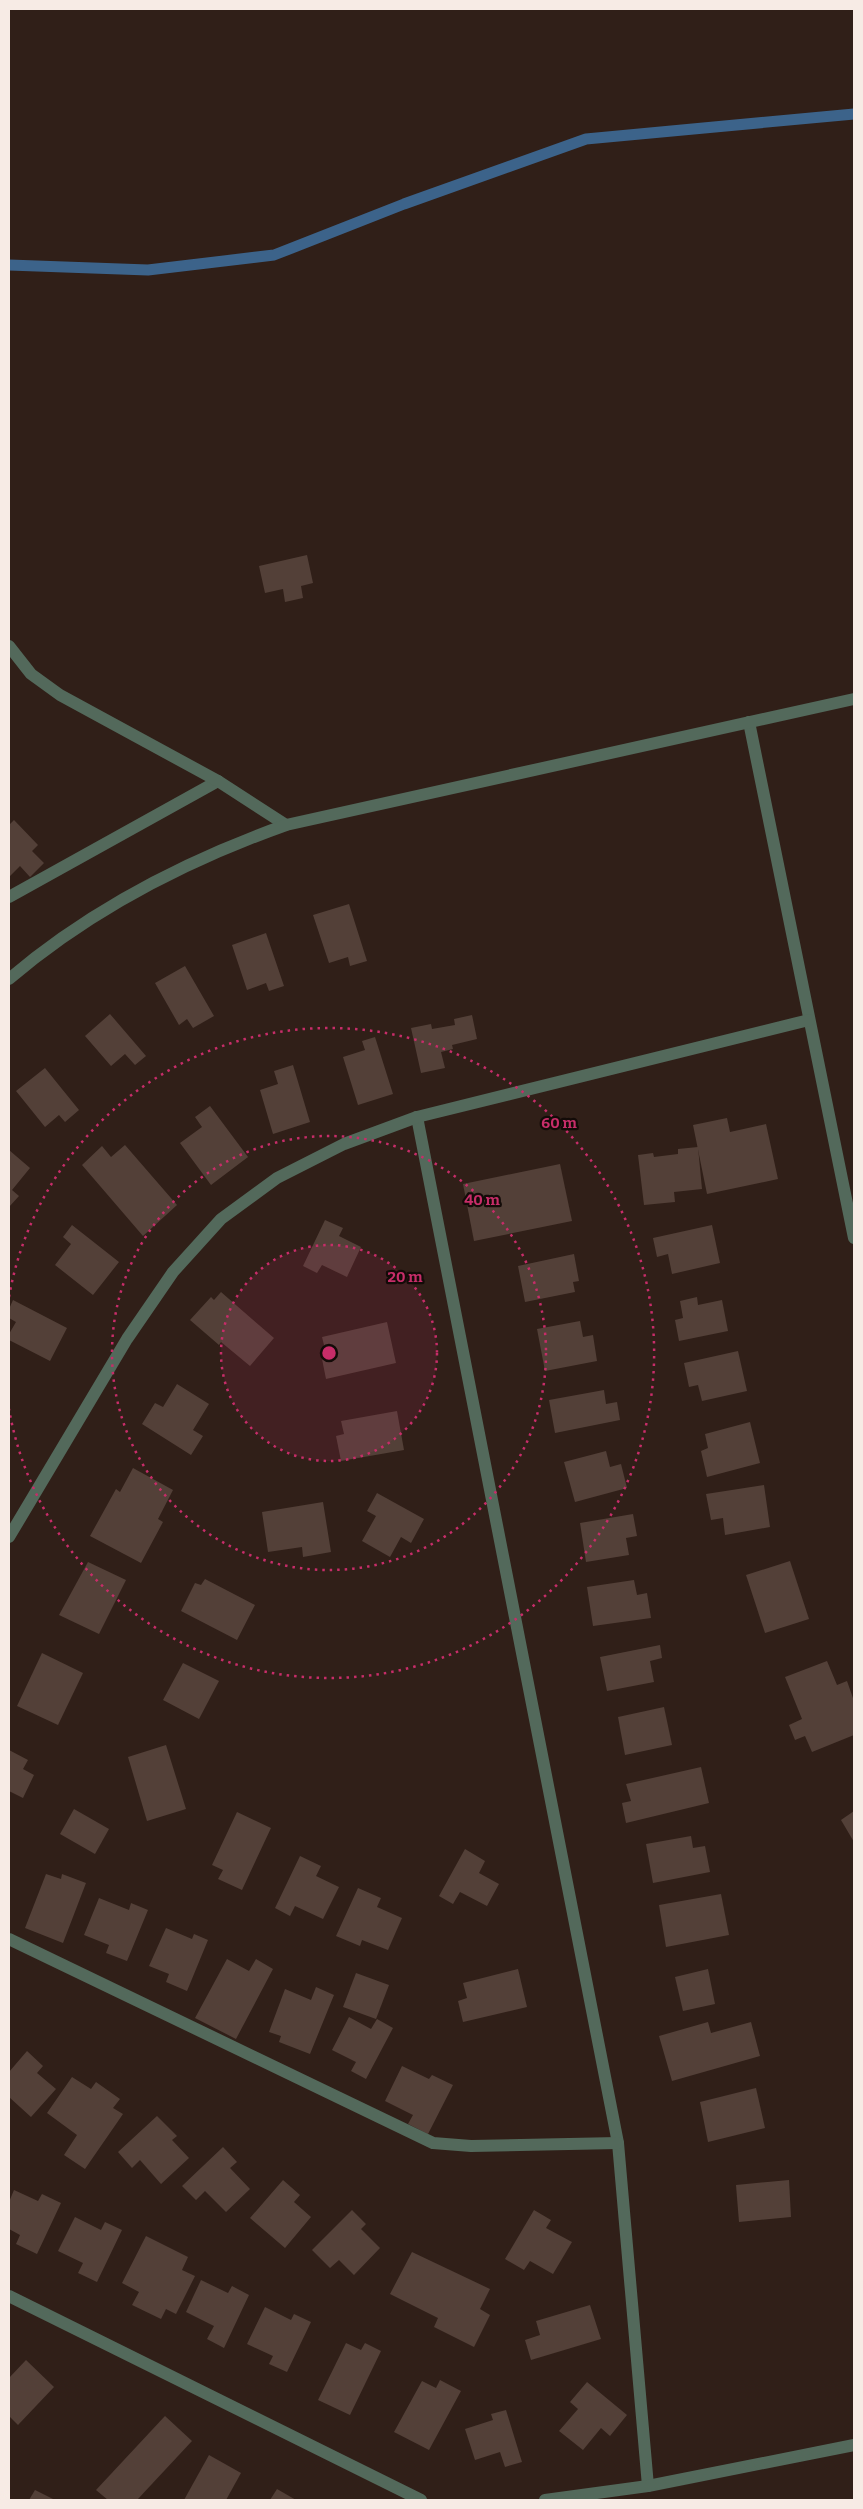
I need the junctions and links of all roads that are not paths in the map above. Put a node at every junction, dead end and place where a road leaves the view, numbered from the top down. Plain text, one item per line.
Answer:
1 (9, 646) edge
2 (854, 699) edge
3 (748, 722) junction
4 (218, 781) junction
5 (286, 825) junction
6 (9, 898) edge
7 (9, 979) edge
8 (809, 1020) junction
9 (417, 1116) junction
10 (854, 1238) edge
11 (13, 1518) edge
12 (9, 1537) edge
13 (9, 1939) edge
14 (618, 2143) junction
15 (9, 2296) edge
16 (854, 2445) edge
17 (648, 2486) junction
18 (421, 2500) edge
19 (545, 2500) edge

1 - 4 street
2 - 3 street
3 - 5 street
3 - 8 street
4 - 5 street
4 - 6 street
5 - 7 street
8 - 9 street
8 - 10 street
9 - 11 street
9 - 14 street
11 - 12 street
13 - 14 street
14 - 17 street
15 - 18 street
16 - 17 street
17 - 19 street

